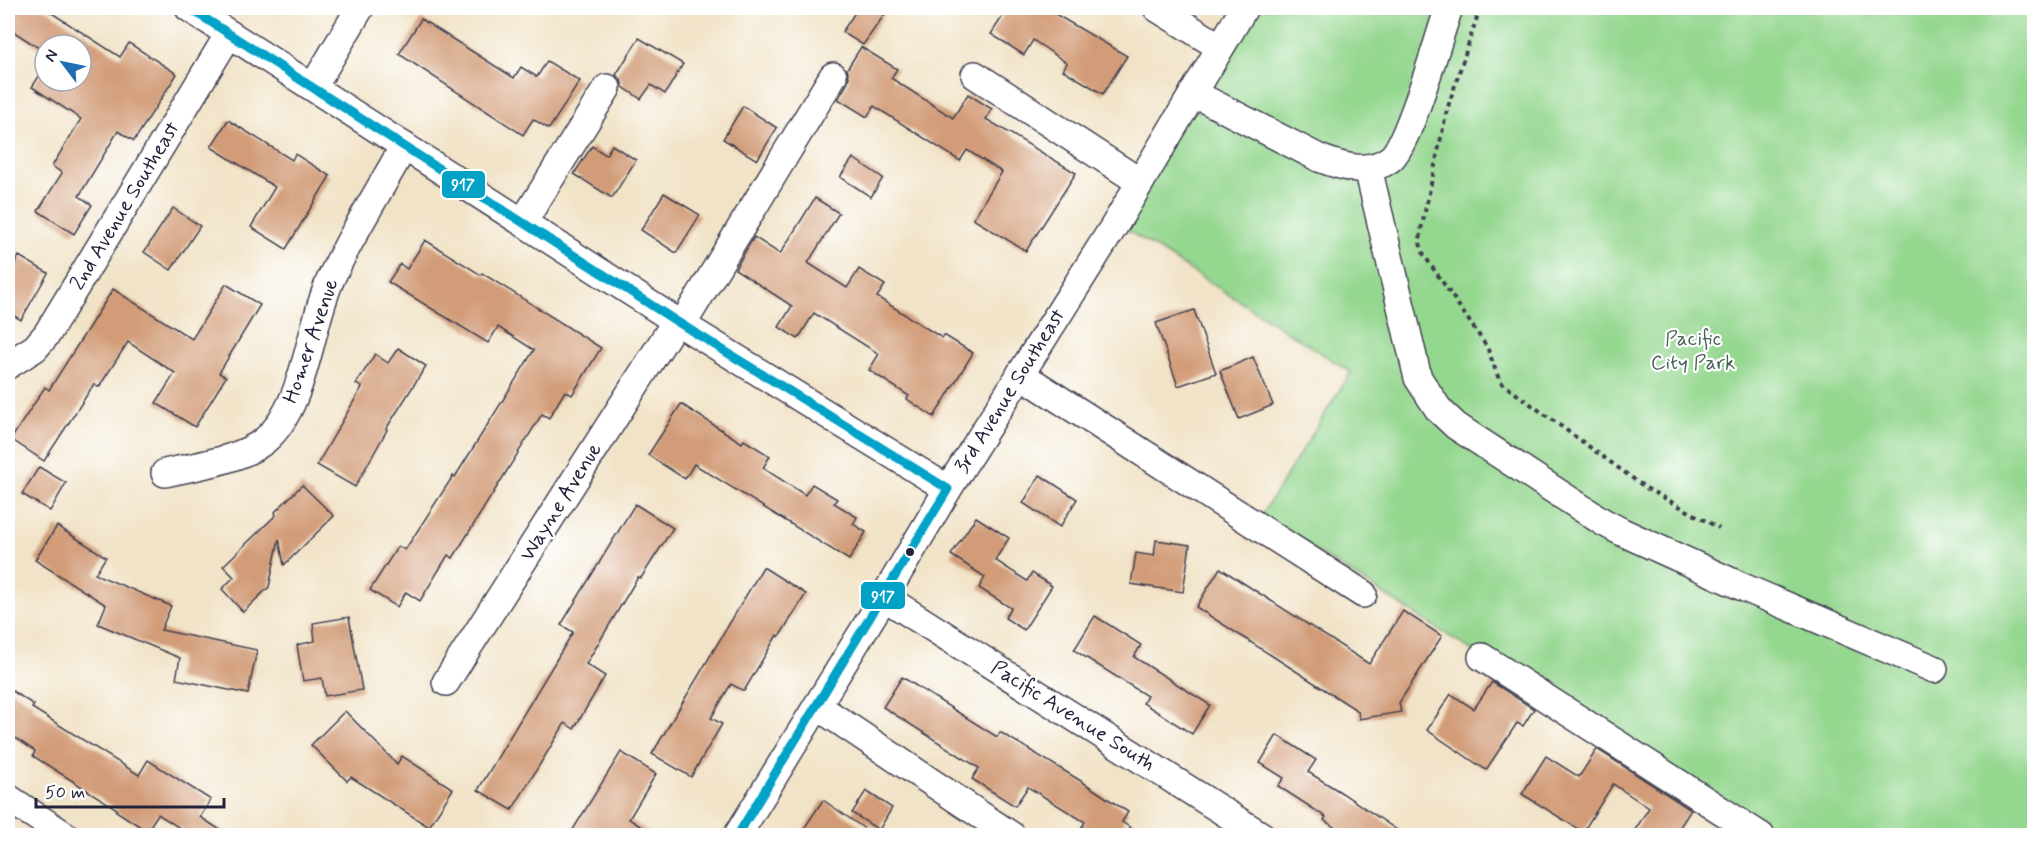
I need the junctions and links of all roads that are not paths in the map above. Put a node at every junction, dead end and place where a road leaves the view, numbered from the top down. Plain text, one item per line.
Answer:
1 (189, 8) edge
2 (360, 8) edge
3 (1157, 8) edge
4 (1244, 8) edge
5 (1449, 8) edge
6 (229, 34) junction
7 (1220, 47) junction
8 (975, 75) dead end
9 (832, 76) dead end
10 (313, 87) junction
11 (607, 88) dead end
12 (1193, 93) junction
13 (404, 146) junction
14 (1368, 168) junction
15 (1140, 182) junction
16 (523, 222) junction
17 (679, 323) junction
18 (8, 365) edge
19 (1020, 374) junction
20 (165, 473) dead end
21 (948, 489) junction
22 (1363, 594) dead end
23 (884, 597) junction
24 (1482, 657) dead end
25 (1934, 669) dead end
26 (446, 682) dead end
27 (817, 706) junction
28 (8, 798) edge
29 (50, 831) edge
30 (737, 836) edge
31 (1012, 836) edge
32 (1262, 836) edge
33 (1761, 836) edge

1 - 6 street
2 - 10 street
3 - 7 street
4 - 7 street, 3rd Avenue Southeast
5 - 14 street
6 - 10 street
6 - 18 street, 2nd Avenue Southeast
7 - 12 street, 3rd Avenue Southeast
8 - 15 street
9 - 17 street, Wayne Avenue
10 - 13 street
11 - 16 street
12 - 14 street
12 - 15 street, 3rd Avenue Southeast
13 - 16 street
13 - 20 street, Homer Avenue
14 - 25 street
15 - 19 street, 3rd Avenue Southeast
16 - 17 street
17 - 21 street
17 - 26 street, Wayne Avenue
19 - 21 street, 3rd Avenue Southeast
19 - 22 street
21 - 23 street, 3rd Avenue Southeast
23 - 27 street, 3rd Avenue Southeast
23 - 32 street, Pacific Avenue South
24 - 33 street
27 - 30 street, 3rd Avenue Southeast
27 - 31 street
28 - 29 street

